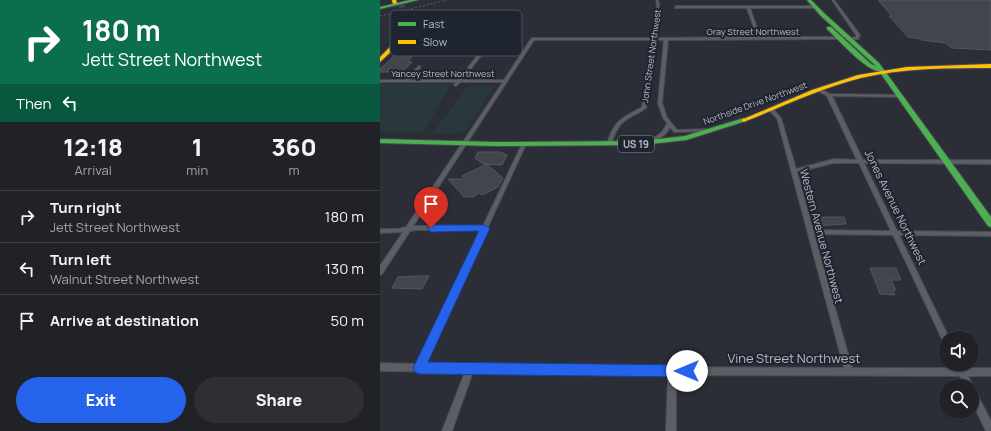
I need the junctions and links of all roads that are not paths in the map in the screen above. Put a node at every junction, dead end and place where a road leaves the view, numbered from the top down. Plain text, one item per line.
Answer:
1 (416, 0) edge
2 (656, 0) edge
3 (804, 0) edge
4 (834, 0) edge
5 (399, 1) edge
6 (812, 5) edge
7 (676, 6) dead end
8 (748, 7) junction
9 (380, 8) edge
10 (844, 36) junction
11 (654, 39) junction
12 (666, 39) junction
13 (759, 39) junction
14 (390, 42) edge
15 (390, 50) edge
16 (380, 54) edge
17 (479, 56) edge
18 (522, 56) edge
19 (522, 56) edge
20 (380, 60) edge
21 (991, 66) edge
22 (419, 67) dead end
23 (883, 72) junction
24 (380, 80) edge
25 (406, 80) junction
26 (459, 80) junction
27 (505, 81) junction
28 (456, 85) dead end
29 (819, 90) junction
30 (830, 95) junction
31 (900, 96) junction
32 (770, 109) junction
33 (668, 123) junction
34 (712, 130) junction
35 (380, 141) edge
36 (645, 143) junction
37 (464, 144) junction
38 (524, 144) junction
39 (609, 144) junction
40 (860, 160) junction
41 (947, 162) junction
42 (991, 162) edge
43 (794, 171) junction
44 (991, 224) edge
45 (485, 228) junction
46 (408, 230) junction
47 (380, 231) edge
48 (811, 232) junction
49 (894, 232) junction
50 (991, 234) edge
51 (380, 272) edge
52 (942, 331) edge
53 (380, 367) edge
54 (419, 368) junction
55 (470, 369) junction
56 (939, 369) edge
57 (979, 370) edge
58 (672, 371) junction
59 (849, 371) junction
60 (991, 372) edge
61 (979, 407) edge
62 (447, 431) edge
63 (671, 431) edge
64 (991, 431) edge

1 - 5 main road
2 - 11 street, John Street Northwest
3 - 6 main road
4 - 10 street
5 - 9 main road
6 - 8 street
6 - 10 main road
7 - 8 street
8 - 13 street
10 - 13 street, Gray Street Northwest
10 - 23 main road
11 - 12 street, Gray Street Northwest
11 - 18 street, Gray Street Northwest
11 - 39 street, John Street Northwest
12 - 13 street, Gray Street Northwest
12 - 33 street
14 - 16 main road
15 - 20 main road
17 - 26 street
19 - 27 street, Gray Street Northwest
21 - 23 main road, Northside Drive Northwest / US 19
22 - 25 street
23 - 29 main road, Northside Drive Northwest / US 19
23 - 31 main road
24 - 25 street, Yancey Street Northwest
25 - 26 street, Yancey Street Northwest
26 - 27 street, Yancey Street Northwest
26 - 28 street
27 - 37 street
29 - 30 street
29 - 32 main road, Northside Drive Northwest / US 19
30 - 31 street
30 - 40 street, Jones Avenue Northwest
31 - 41 main road
32 - 34 main road, Northside Drive Northwest / US 19
32 - 43 street, Western Avenue Northwest
33 - 34 street
33 - 36 street
34 - 36 main road, Northside Drive Northwest / US 19
35 - 37 main road, Northside Drive Northwest / US 19
36 - 39 main road, Northside Drive Northwest / US 19
37 - 38 main road, Northside Drive Northwest / US 19
37 - 46 street
38 - 39 main road, Northside Drive Northwest / US 19
38 - 45 street
40 - 41 street
40 - 43 street
40 - 49 street, Jones Avenue Northwest
41 - 42 street
41 - 44 main road
43 - 48 street, Western Avenue Northwest
45 - 46 street
45 - 54 street
46 - 47 street
46 - 51 street
48 - 49 street
48 - 59 street, Western Avenue Northwest
49 - 50 street
49 - 52 street, Jones Avenue Northwest
53 - 54 street, Vine Street Northwest
54 - 55 street, Vine Street Northwest
55 - 58 street, Vine Street Northwest
55 - 62 street
56 - 59 street, Vine Street Northwest
57 - 60 street, Vine Street Northwest
58 - 59 street, Vine Street Northwest
58 - 63 street
61 - 64 street

